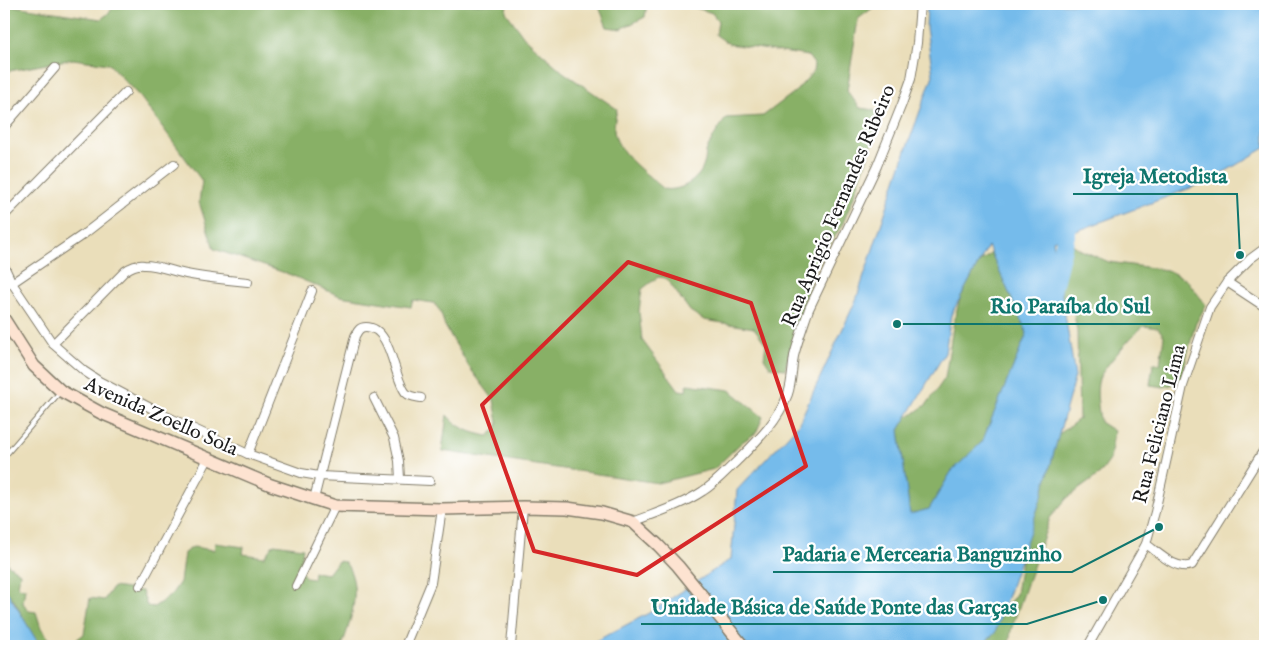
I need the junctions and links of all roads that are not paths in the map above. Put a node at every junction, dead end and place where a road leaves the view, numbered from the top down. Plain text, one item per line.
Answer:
1 (920, 4) edge
2 (55, 68) dead end
3 (126, 92) dead end
4 (4, 127) edge
5 (174, 164) dead end
6 (4, 216) edge
7 (1265, 248) edge
8 (4, 266) edge
9 (248, 282) dead end
10 (1227, 282) junction
11 (12, 283) junction
12 (312, 291) dead end
13 (1265, 308) edge
14 (4, 319) edge
15 (53, 344) junction
16 (61, 391) junction
17 (374, 398) dead end
18 (420, 398) dead end
19 (1265, 448) edge
20 (248, 454) junction
21 (4, 457) edge
22 (208, 459) junction
23 (319, 476) junction
24 (400, 479) junction
25 (430, 481) dead end
26 (314, 498) junction
27 (334, 506) junction
28 (523, 507) junction
29 (442, 508) junction
30 (633, 522) junction
31 (1146, 544) junction
32 (140, 586) dead end
33 (296, 586) dead end
34 (404, 646) edge
35 (511, 646) edge
36 (743, 646) edge
37 (1088, 646) edge

1 - 30 street, Rua Aprigio Fernandes Ribeiro
2 - 4 street
3 - 6 street
5 - 11 street
7 - 10 street, Rua Feliciano Lima
8 - 11 street
9 - 15 street
10 - 13 street
10 - 31 street, Rua Feliciano Lima
11 - 15 street
12 - 20 street
14 - 16 main road, Avenida Zoello Sola
15 - 20 street
16 - 21 lane
16 - 22 main road, Avenida Zoello Sola
17 - 24 street
18 - 23 street
19 - 31 street
20 - 23 street
22 - 26 main road, Avenida Zoello Sola
22 - 32 street
23 - 24 street
23 - 26 street
24 - 25 street
26 - 27 main road, Avenida Zoello Sola
27 - 29 main road, Avenida Zoello Sola
27 - 33 street
28 - 29 main road, Avenida Zoello Sola
28 - 30 main road, Avenida Zoello Sola
28 - 35 street
29 - 34 street
30 - 36 main road, Avenida Zoello Sola
31 - 37 street, Rua Feliciano Lima

